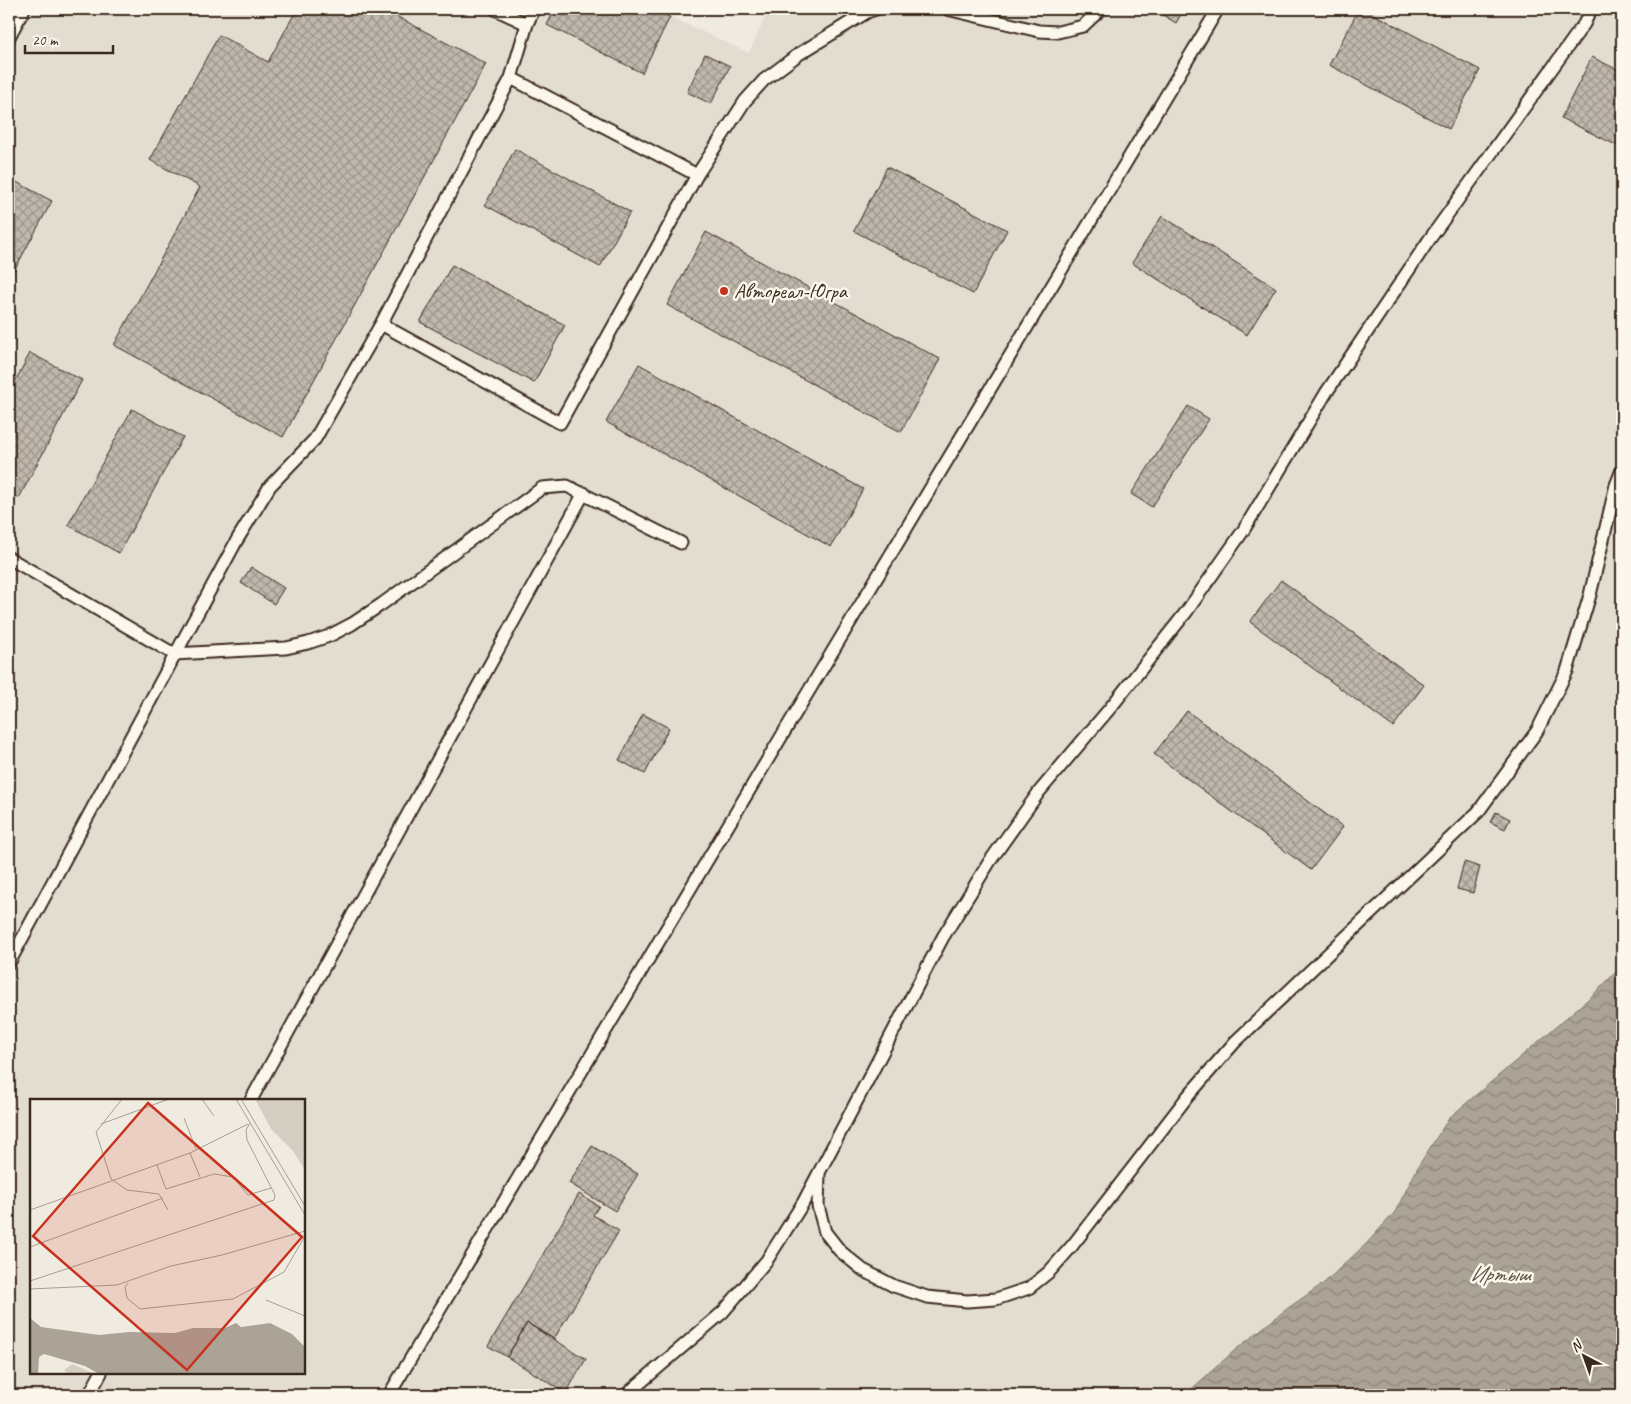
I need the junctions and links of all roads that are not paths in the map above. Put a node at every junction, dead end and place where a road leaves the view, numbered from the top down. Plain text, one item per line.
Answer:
1 (24, 9) edge
2 (495, 9) edge
3 (534, 9) edge
4 (876, 9) edge
5 (947, 9) edge
6 (1101, 9) edge
7 (1218, 9) edge
8 (1590, 9) edge
9 (527, 24) junction
10 (9, 37) edge
11 (511, 78) junction
12 (697, 175) junction
13 (381, 324) junction
14 (1622, 470) edge
15 (584, 493) junction
16 (681, 543) dead end
17 (9, 558) edge
18 (174, 654) junction
19 (9, 963) edge
20 (252, 1099) edge
21 (820, 1171) junction
22 (100, 1374) edge
23 (89, 1395) edge
24 (389, 1395) edge
25 (626, 1395) edge

1 - 10 lane
2 - 9 lane
3 - 9 lane
4 - 12 lane
5 - 6 lane
7 - 24 lane
8 - 21 lane
9 - 11 lane
11 - 12 lane
11 - 13 lane
12 - 13 lane
13 - 18 lane
14 - 21 lane
15 - 16 lane
15 - 18 lane
15 - 20 lane
17 - 18 lane
18 - 19 lane
21 - 25 lane
22 - 23 lane

